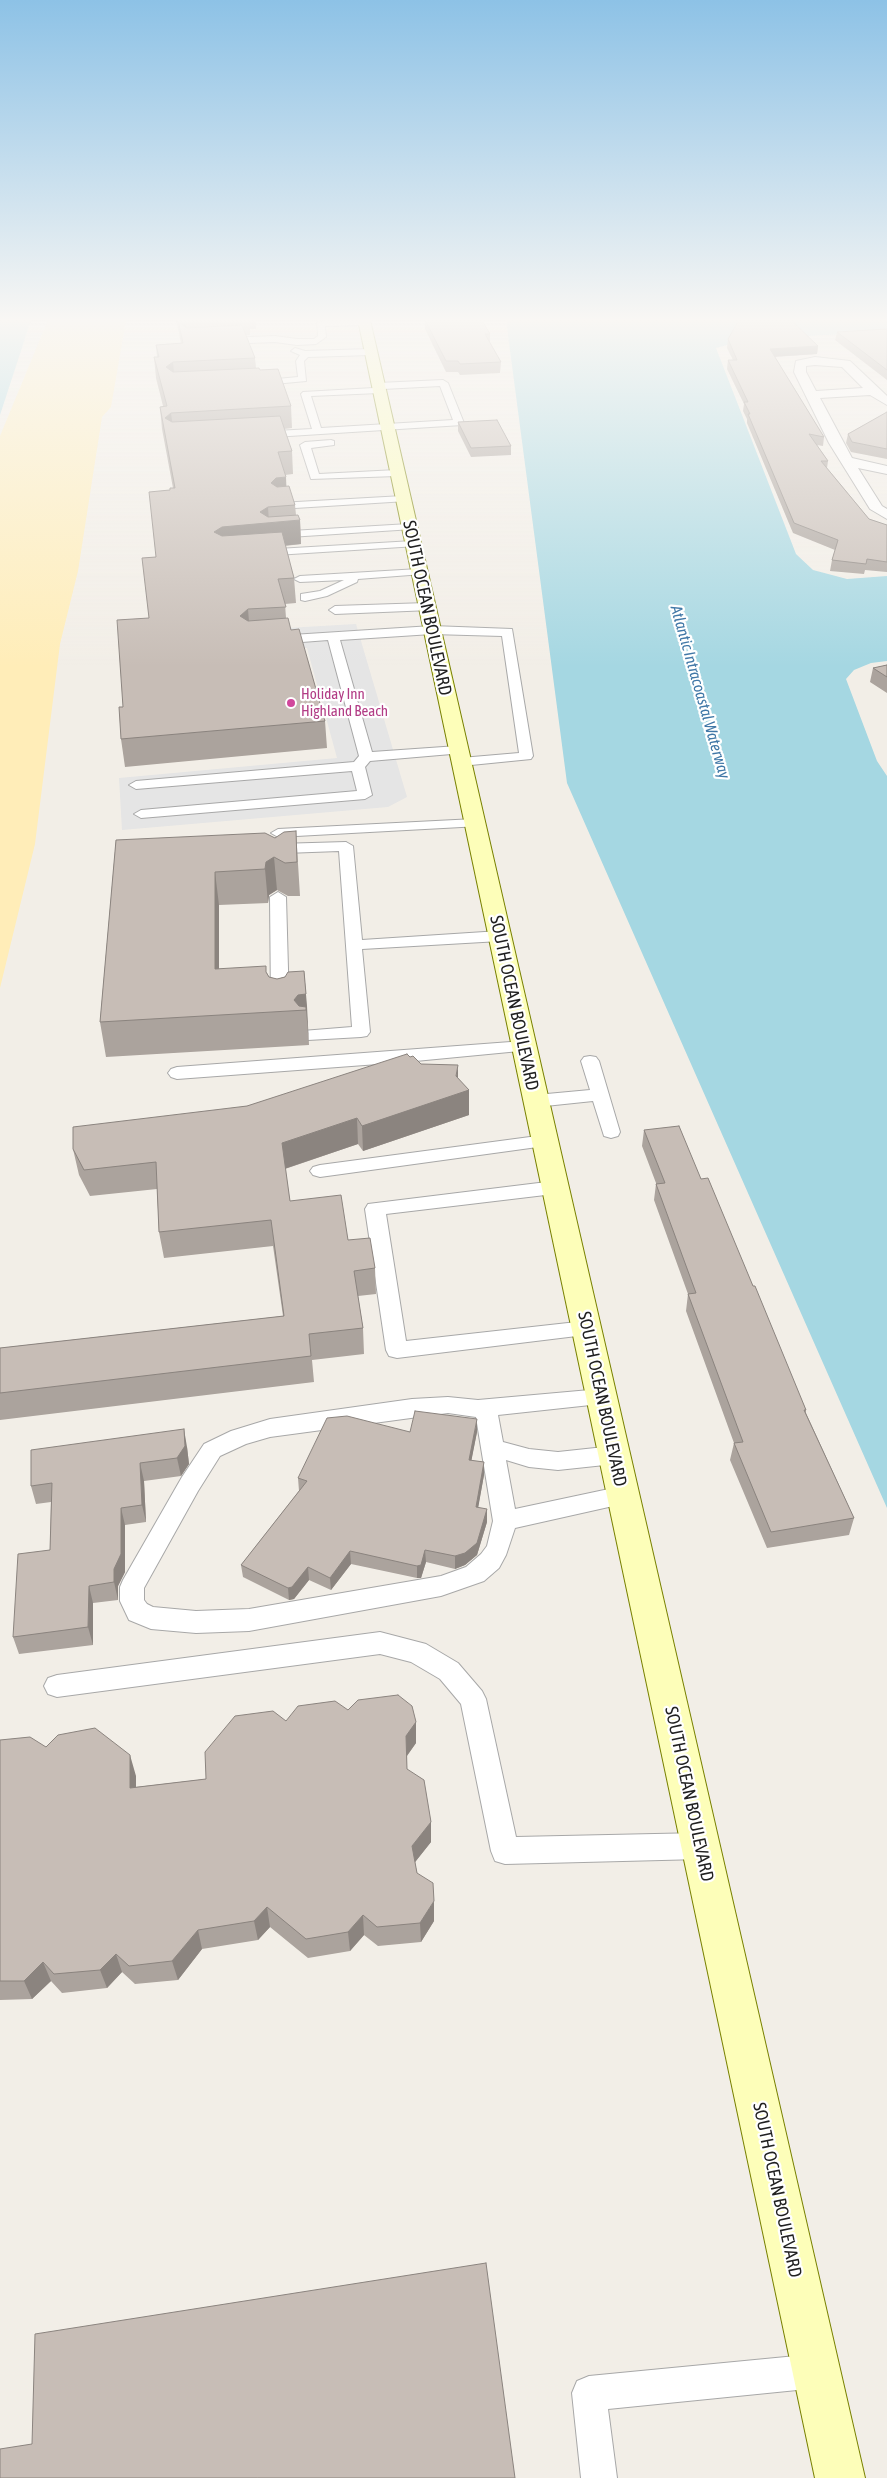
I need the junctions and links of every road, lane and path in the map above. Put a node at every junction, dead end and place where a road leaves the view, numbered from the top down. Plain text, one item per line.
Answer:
1 (386, 435) edge
2 (834, 436) edge
3 (343, 442) dead end
4 (848, 461) junction
5 (887, 470) edge
6 (279, 506) edge
7 (406, 511) junction
8 (887, 515) edge
9 (270, 536) edge
10 (253, 554) edge
11 (419, 572) junction
12 (361, 575) junction
13 (300, 579) dead end
14 (305, 597) dead end
15 (335, 610) dead end
16 (429, 618) junction
17 (332, 636) junction
18 (259, 641) edge
19 (460, 756) junction
20 (362, 761) junction
21 (136, 784) dead end
22 (199, 794) junction
23 (141, 814) dead end
24 (475, 823) junction
25 (278, 833) edge
26 (277, 866) edge
27 (278, 897) edge
28 (500, 936) junction
29 (354, 944) junction
30 (280, 1007) edge
31 (308, 1035) edge
32 (524, 1046) junction
33 (590, 1061) dead end
34 (178, 1073) dead end
35 (600, 1095) junction
36 (536, 1102) junction
37 (611, 1132) dead end
38 (545, 1142) junction
39 (320, 1171) dead end
40 (555, 1188) junction
41 (586, 1329) junction
42 (601, 1398) junction
43 (486, 1408) junction
44 (493, 1450) junction
45 (614, 1455) junction
46 (623, 1495) junction
47 (505, 1521) junction
48 (57, 1686) dead end
49 (701, 1846) junction
50 (816, 2371) junction
51 (599, 2478) edge
52 (840, 2478) edge

1 - 7 main road, SOUTH OCEAN BOULEVARD
2 - 4 street
3 - 7 lane
4 - 5 street
4 - 8 street
6 - 7 lane
7 - 9 lane
7 - 10 lane
7 - 11 main road, SOUTH OCEAN BOULEVARD
11 - 12 lane
11 - 16 main road, SOUTH OCEAN BOULEVARD
12 - 13 lane
12 - 14 lane
15 - 16 lane
16 - 17 lane
16 - 19 main road, SOUTH OCEAN BOULEVARD
16 - 19 lane
17 - 18 lane
17 - 20 lane
19 - 20 lane
19 - 24 main road, SOUTH OCEAN BOULEVARD
20 - 22 lane
20 - 22 lane
21 - 22 lane
22 - 23 lane
24 - 25 lane
24 - 28 main road, SOUTH OCEAN BOULEVARD
26 - 29 lane
27 - 30 lane
28 - 29 lane
28 - 32 main road, SOUTH OCEAN BOULEVARD
29 - 31 lane
32 - 34 lane
32 - 36 main road, SOUTH OCEAN BOULEVARD
33 - 35 lane
35 - 36 lane
35 - 37 lane
36 - 38 main road, SOUTH OCEAN BOULEVARD
38 - 39 lane
38 - 40 main road, SOUTH OCEAN BOULEVARD
40 - 41 main road, SOUTH OCEAN BOULEVARD
40 - 41 lane
41 - 42 main road, SOUTH OCEAN BOULEVARD
42 - 43 lane
42 - 45 main road, SOUTH OCEAN BOULEVARD
43 - 44 lane
43 - 47 lane
44 - 45 lane
44 - 47 lane
45 - 46 main road, SOUTH OCEAN BOULEVARD
46 - 47 lane
46 - 49 main road, SOUTH OCEAN BOULEVARD
48 - 49 lane
49 - 50 main road, SOUTH OCEAN BOULEVARD
50 - 51 lane
50 - 52 main road, SOUTH OCEAN BOULEVARD

